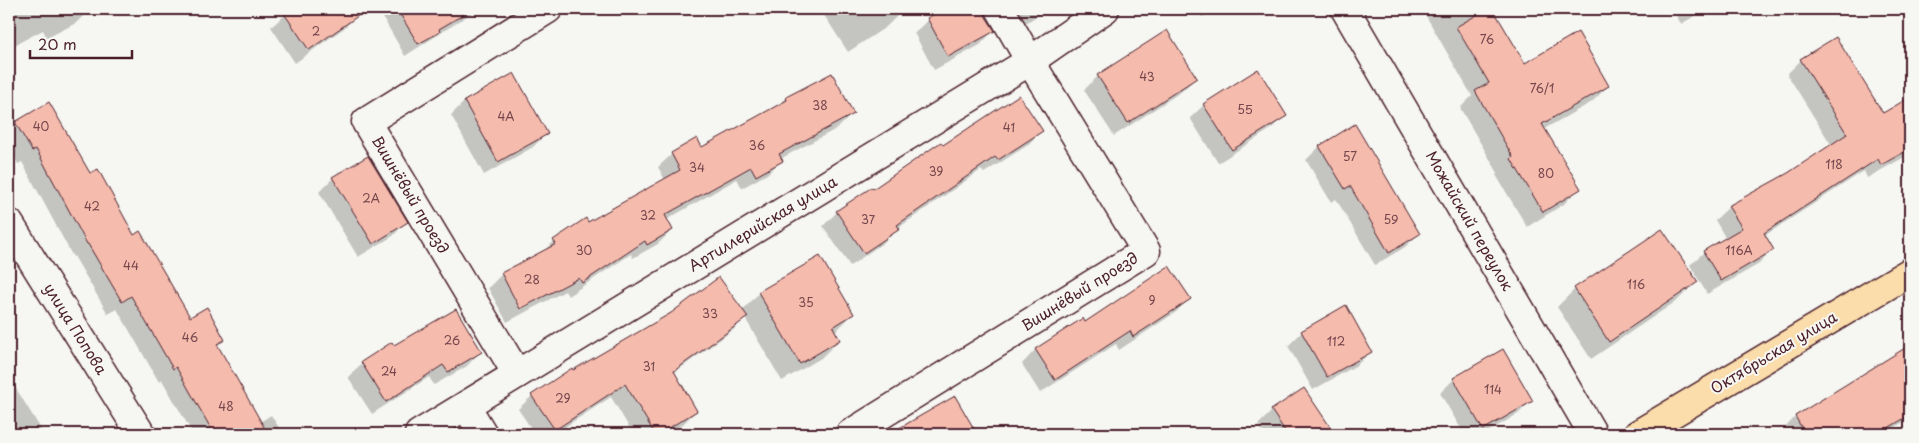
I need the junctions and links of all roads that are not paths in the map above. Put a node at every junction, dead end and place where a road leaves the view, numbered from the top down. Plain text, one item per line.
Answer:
1 (548, 9) edge
2 (1000, 9) edge
3 (1105, 9) edge
4 (1345, 9) edge
5 (1030, 61) junction
6 (9, 223) edge
7 (1910, 272) edge
8 (517, 374) junction
9 (466, 406) junction
10 (141, 434) edge
11 (419, 434) edge
12 (483, 434) edge
13 (850, 434) edge
14 (1593, 434) edge
15 (1638, 434) edge

1 - 8 street, Вишнёвый проезд
2 - 5 street, Вишнёвый проезд
3 - 5 street, Артиллерийская улица
4 - 14 street, Можайский переулок
5 - 8 street, Артиллерийская улица
5 - 13 street, Вишнёвый проезд
6 - 10 street, улица Попова
7 - 15 main road, Октябрьская улица
8 - 9 street, Артиллерийская улица
9 - 11 street, Артиллерийская улица
9 - 12 street

